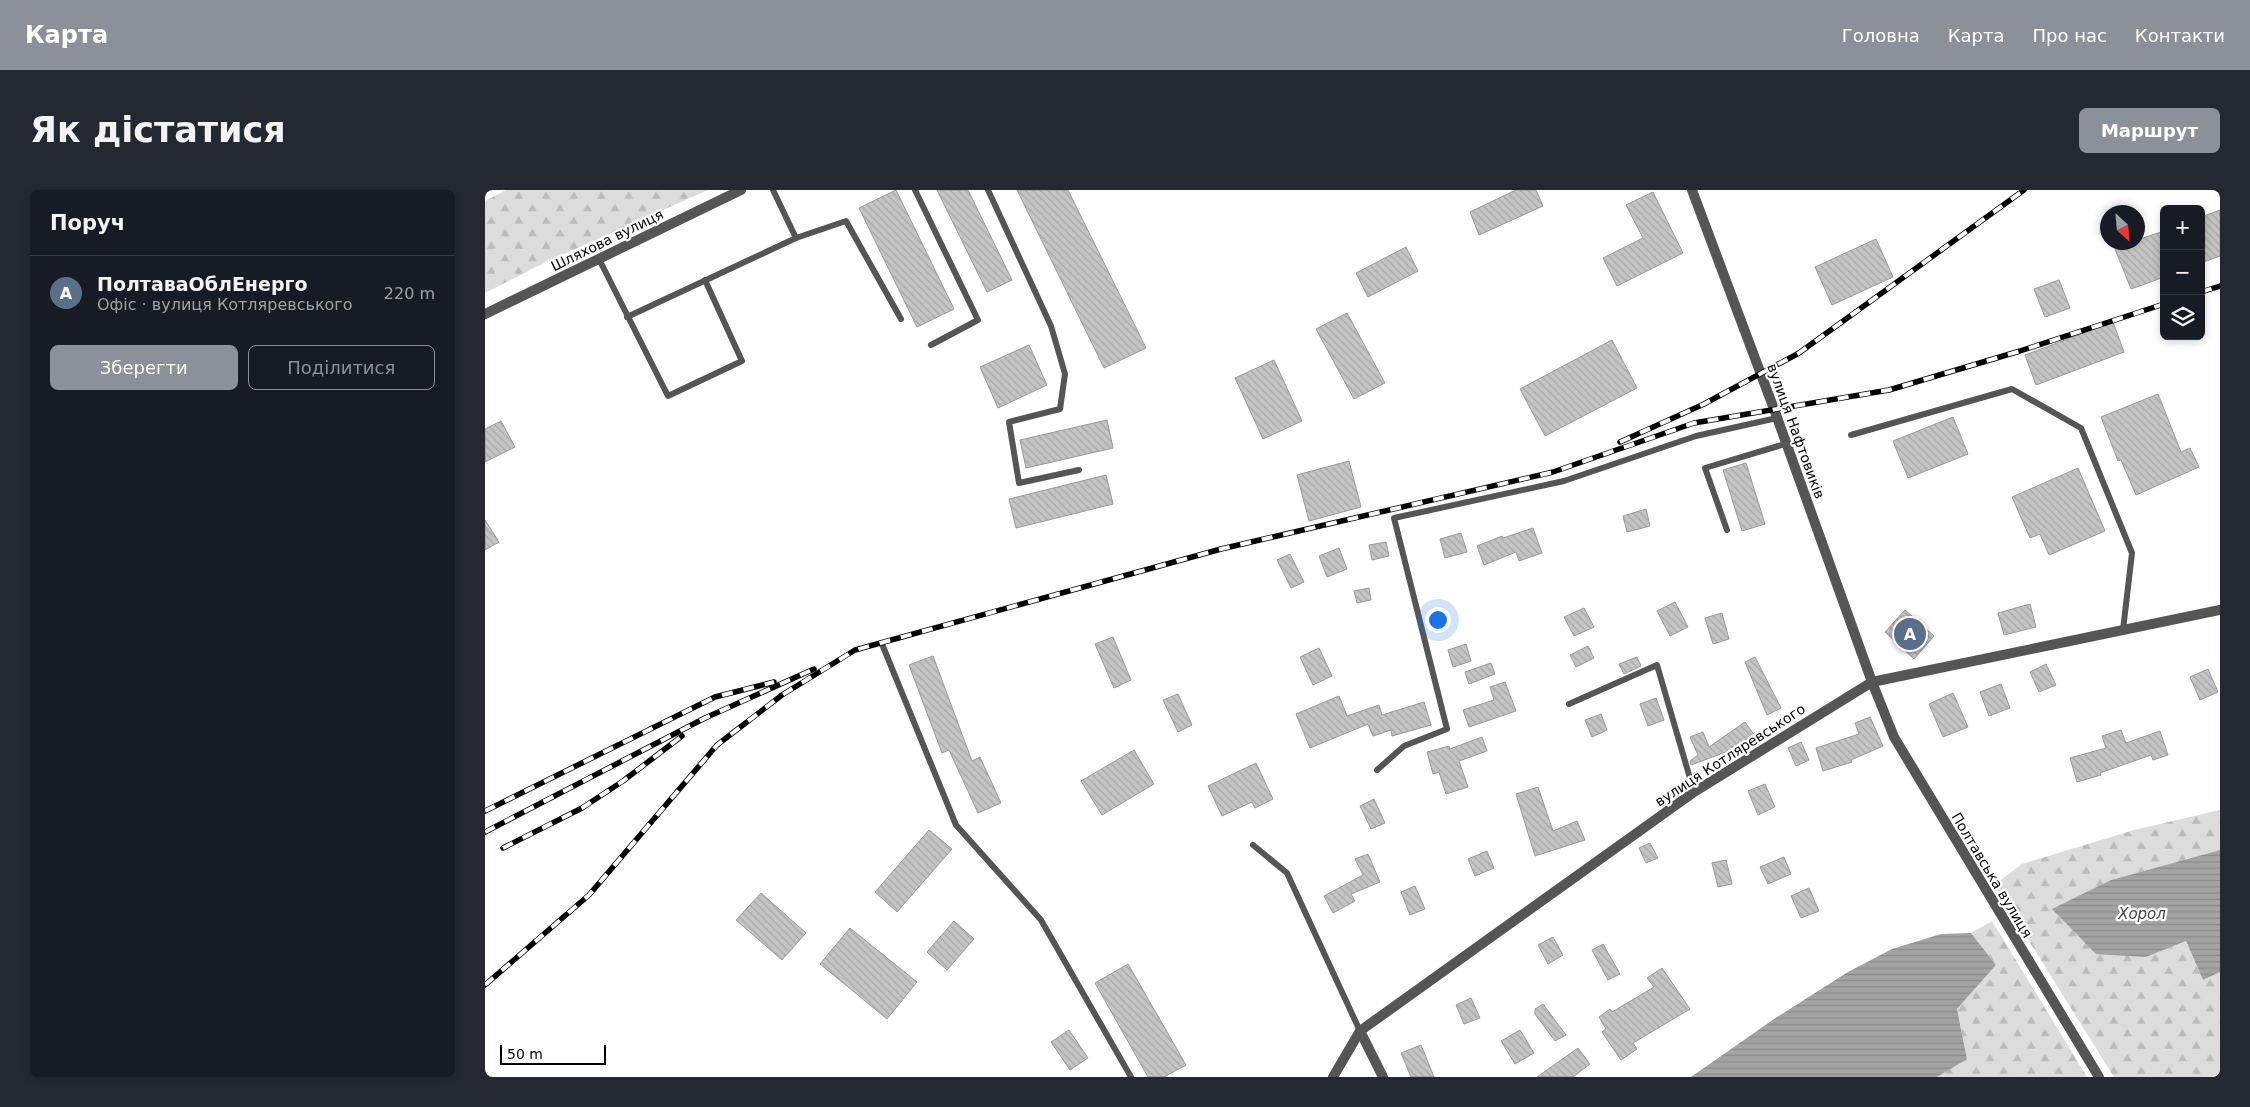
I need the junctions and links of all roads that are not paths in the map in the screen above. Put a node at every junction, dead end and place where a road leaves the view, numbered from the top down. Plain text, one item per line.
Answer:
1 (741, 190) edge
2 (773, 190) edge
3 (915, 190) edge
4 (988, 190) edge
5 (1692, 190) edge
6 (796, 238) junction
7 (599, 259) junction
8 (705, 280) junction
9 (485, 314) edge
10 (627, 317) junction
11 (901, 318) dead end
12 (931, 345) dead end
13 (1777, 418) junction
14 (1851, 435) dead end
15 (1785, 444) junction
16 (1079, 470) dead end
17 (1727, 530) dead end
18 (2220, 610) edge
19 (2123, 630) junction
20 (882, 644) dead end
21 (1871, 682) junction
22 (1569, 704) dead end
23 (1377, 770) dead end
24 (1694, 792) junction
25 (1253, 845) dead end
26 (1360, 1031) junction
27 (1131, 1077) edge
28 (1333, 1077) edge
29 (1383, 1077) edge
30 (2099, 1077) edge

1 - 7 street, Шляхова вулиця
2 - 6 lane
3 - 12 lane
4 - 16 lane
5 - 13 street, вулиця Нафтовиків
6 - 8 lane
6 - 11 lane
7 - 9 street, Шляхова вулиця
7 - 10 lane
8 - 10 lane
8 - 10 lane
13 - 15 street, вулиця Нафтовиків
13 - 23 lane
14 - 19 lane
15 - 17 lane
15 - 21 street, вулиця Нафтовиків
18 - 19 street, вулиця Котляревського
19 - 21 street, вулиця Котляревського
20 - 27 lane
21 - 24 street, вулиця Котляревського
21 - 30 street, Полтавська вулиця
22 - 24 lane
24 - 26 street, вулиця Котляревського
25 - 26 lane
26 - 28 street, вулиця Котляревського
26 - 29 street

